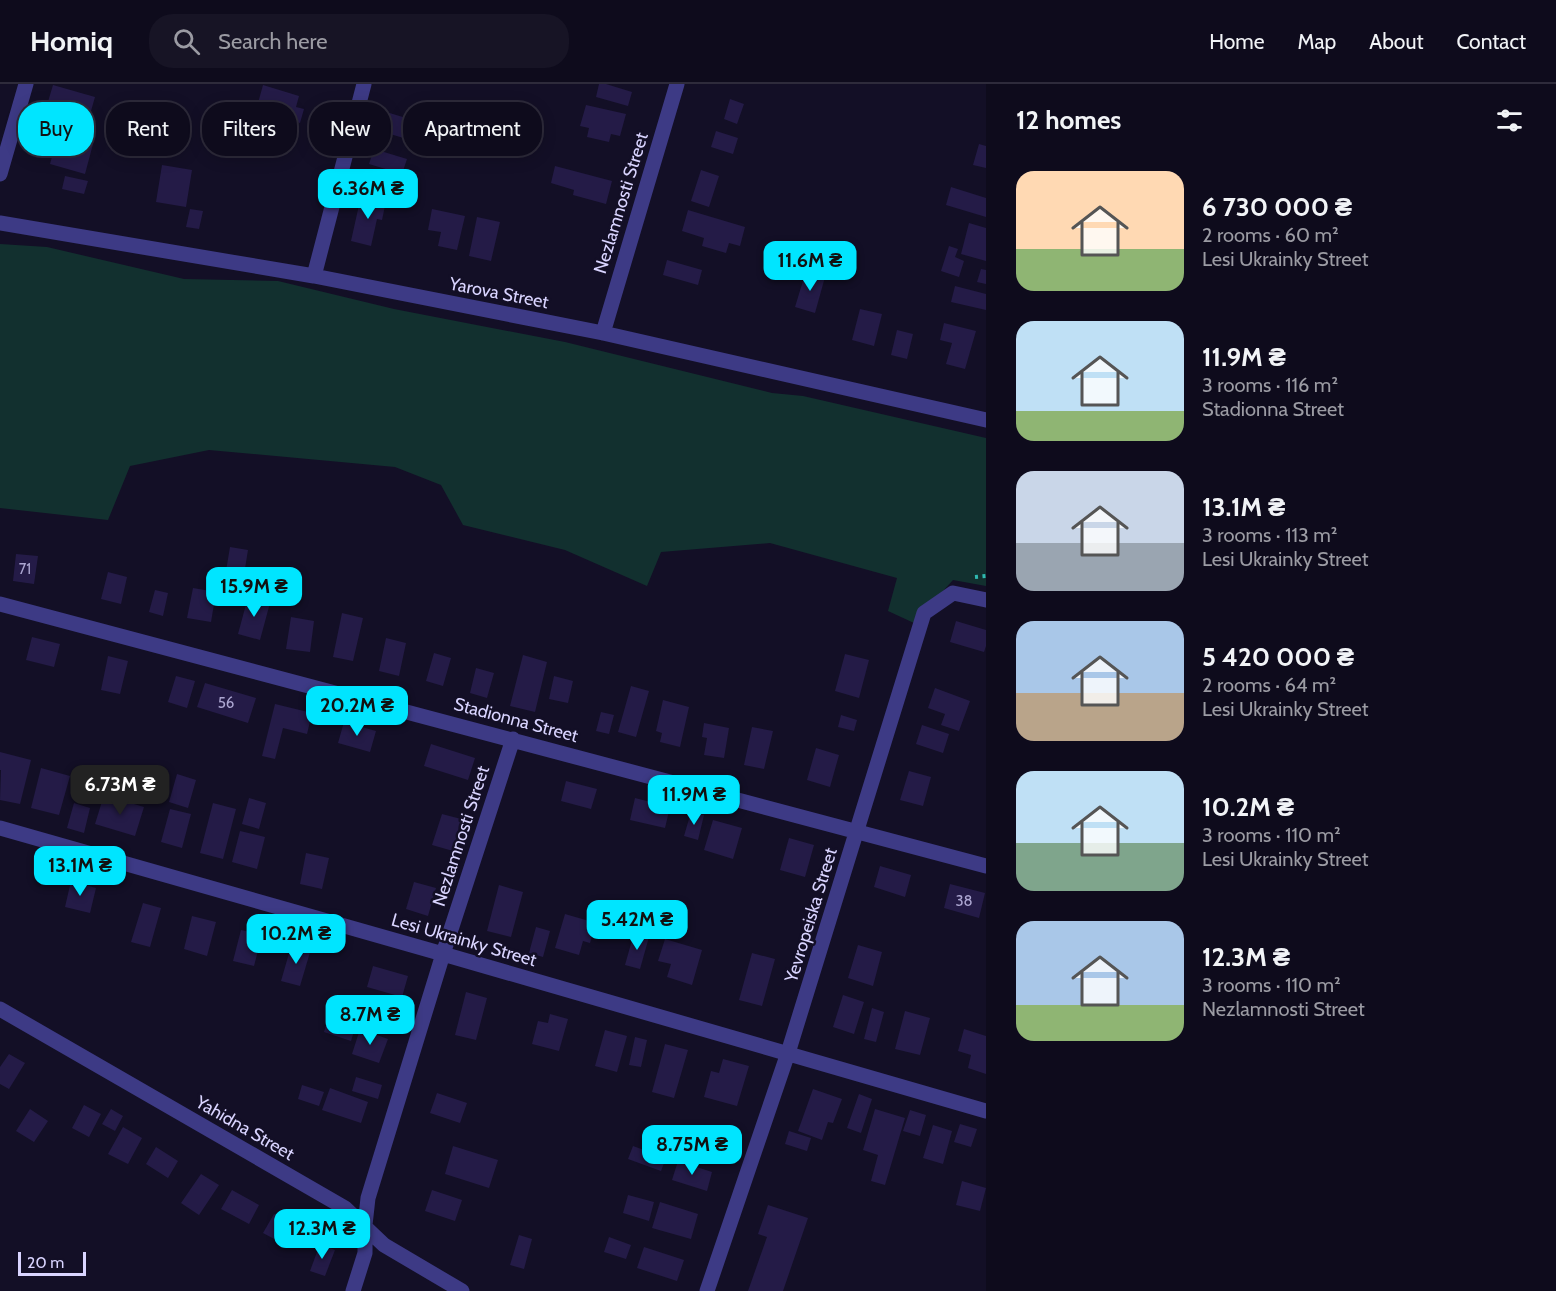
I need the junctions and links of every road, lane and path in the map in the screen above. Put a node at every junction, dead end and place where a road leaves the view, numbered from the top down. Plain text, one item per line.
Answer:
1 (26, 84) edge
2 (364, 84) edge
3 (677, 84) edge
4 (0, 174) edge
5 (0, 223) edge
6 (314, 276) junction
7 (603, 333) junction
8 (986, 420) edge
9 (986, 600) edge
10 (0, 604) edge
11 (513, 739) junction
12 (0, 828) edge
13 (857, 831) junction
14 (986, 866) edge
15 (443, 954) junction
16 (0, 1009) edge
17 (788, 1053) junction
18 (986, 1111) edge
19 (364, 1225) junction
20 (353, 1291) edge
21 (462, 1291) edge
22 (707, 1291) edge

1 - 4 street
2 - 6 street
3 - 7 street, Nezlamnosti Street
5 - 6 street, Yarova Street
6 - 7 street, Yarova Street
7 - 8 street, Yarova Street
9 - 13 street, Yevropeiska Street
10 - 11 street, Stadionna Street
11 - 13 street, Stadionna Street
11 - 15 street, Nezlamnosti Street
12 - 15 street, Lesi Ukrainky Street
13 - 14 street, Stadionna Street
13 - 17 street, Yevropeiska Street
15 - 17 street, Lesi Ukrainky Street
15 - 19 street, Nezlamnosti Street
16 - 19 street, Yahidna Street
17 - 18 street, Lesi Ukrainky Street
17 - 22 street, Yevropeiska Street
19 - 20 street, Nezlamnosti Street
19 - 21 street, Yahidna Street

